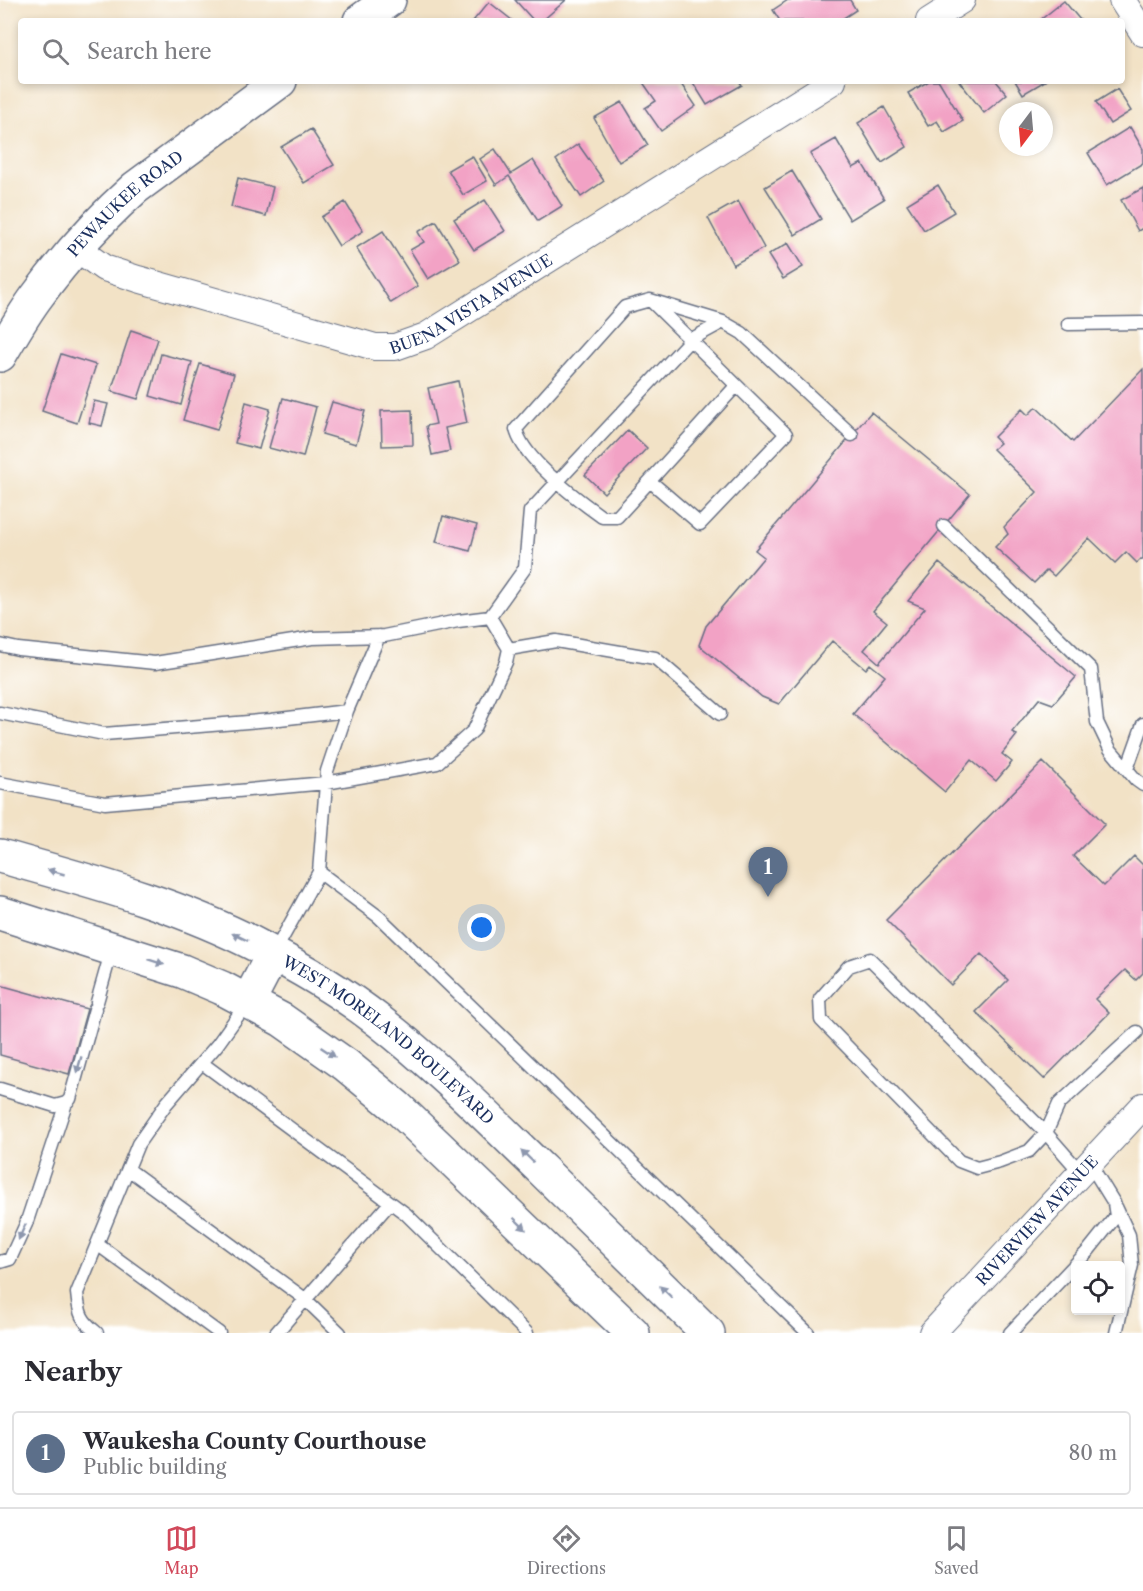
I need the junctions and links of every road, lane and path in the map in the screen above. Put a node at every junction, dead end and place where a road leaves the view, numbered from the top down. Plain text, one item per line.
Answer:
1 (389, 0) edge
2 (962, 0) edge
3 (1122, 0) edge
4 (364, 18) edge
5 (934, 18) edge
6 (1143, 33) edge
7 (276, 84) edge
8 (828, 84) edge
9 (76, 249) junction
10 (650, 300) junction
11 (723, 322) junction
12 (1143, 323) edge
13 (1068, 324) dead end
14 (690, 340) junction
15 (0, 355) edge
16 (736, 386) junction
17 (852, 435) dead end
18 (650, 481) junction
19 (556, 482) junction
20 (944, 526) dead end
21 (490, 617) junction
22 (379, 636) junction
23 (0, 645) edge
24 (509, 649) junction
25 (347, 711) junction
26 (0, 713) edge
27 (720, 714) dead end
28 (1143, 724) edge
29 (1127, 769) junction
30 (0, 783) edge
31 (326, 783) junction
32 (1143, 786) edge
33 (0, 856) edge
34 (319, 872) junction
35 (1, 916) edge
36 (112, 948) junction
37 (273, 954) junction
38 (248, 1002) junction
39 (1137, 1032) dead end
40 (202, 1063) junction
41 (0, 1089) edge
42 (66, 1103) junction
43 (1143, 1106) edge
44 (1046, 1133) junction
45 (128, 1169) junction
46 (1085, 1169) junction
47 (390, 1203) junction
48 (1114, 1203) junction
49 (97, 1244) junction
50 (0, 1262) edge
51 (305, 1299) junction
52 (97, 1333) edge
53 (219, 1333) edge
54 (276, 1333) edge
55 (340, 1333) edge
56 (527, 1333) edge
57 (633, 1333) edge
58 (708, 1333) edge
59 (808, 1333) edge
60 (932, 1333) edge
61 (1010, 1333) edge
62 (1116, 1333) edge

1 - 4 street
2 - 5 street
3 - 6 street
7 - 9 street, PEWAUKEE ROAD
8 - 9 street, BUENA VISTA AVENUE
9 - 15 street, PEWAUKEE ROAD
10 - 11 lane
10 - 14 lane
10 - 19 lane
11 - 14 lane
11 - 17 lane
12 - 13 lane
14 - 16 lane
14 - 19 lane
16 - 18 lane
16 - 18 lane
18 - 19 lane
19 - 21 lane
20 - 29 lane
21 - 22 lane
21 - 24 lane
22 - 23 lane
22 - 25 lane
24 - 27 lane
24 - 31 lane
25 - 26 lane
25 - 31 lane
28 - 29 lane
29 - 32 lane
30 - 31 lane
31 - 34 lane
37 -> 33 street, WEST MORELAND BOULEVARD
34 - 37 lane
34 - 59 lane
35 - 36 street
36 -> 38 street
36 -> 42 lane
37 - 38 street
58 -> 37 street, WEST MORELAND BOULEVARD
38 - 40 lane
38 -> 57 street
39 - 44 lane
40 - 45 lane
40 - 47 lane
41 - 42 lane
42 -> 50 lane
43 - 46 street, RIVERVIEW AVENUE
44 - 44 lane
44 - 46 lane
45 - 49 lane
45 - 51 lane
46 - 48 lane
46 - 60 street, RIVERVIEW AVENUE
47 - 51 lane
47 - 56 lane
48 - 61 lane
48 - 62 lane
49 - 52 lane
49 - 53 lane
51 - 54 lane
51 - 55 lane

